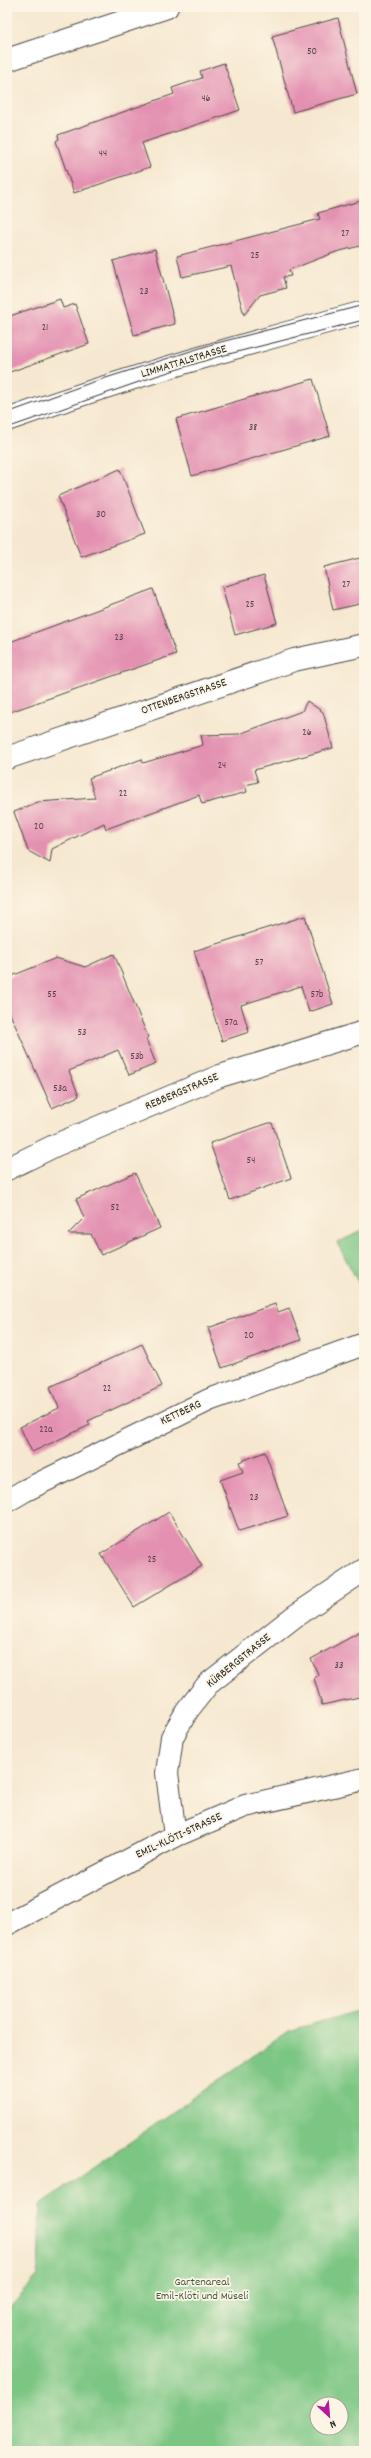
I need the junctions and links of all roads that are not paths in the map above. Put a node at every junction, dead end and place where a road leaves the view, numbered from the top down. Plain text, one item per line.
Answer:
1 (168, 7) edge
2 (7, 60) edge
3 (364, 312) edge
4 (7, 420) edge
5 (364, 645) edge
6 (7, 758) edge
7 (364, 1032) edge
8 (7, 1169) edge
9 (364, 1344) edge
10 (7, 1501) edge
11 (364, 1570) edge
12 (364, 1779) edge
13 (175, 1836) junction
14 (7, 1924) edge

1 - 2 street
3 - 4 street, LIMMATTALSTRASSE
5 - 6 street, OTTENBERGSTRASSE
7 - 8 street, REBBERGSTRASSE
9 - 10 street, KETTBERG
11 - 13 street, KÜRBERGSTRASSE
12 - 13 street, EMIL-KLÖTI-STRASSE
13 - 14 street, EMIL-KLÖTI-STRASSE

